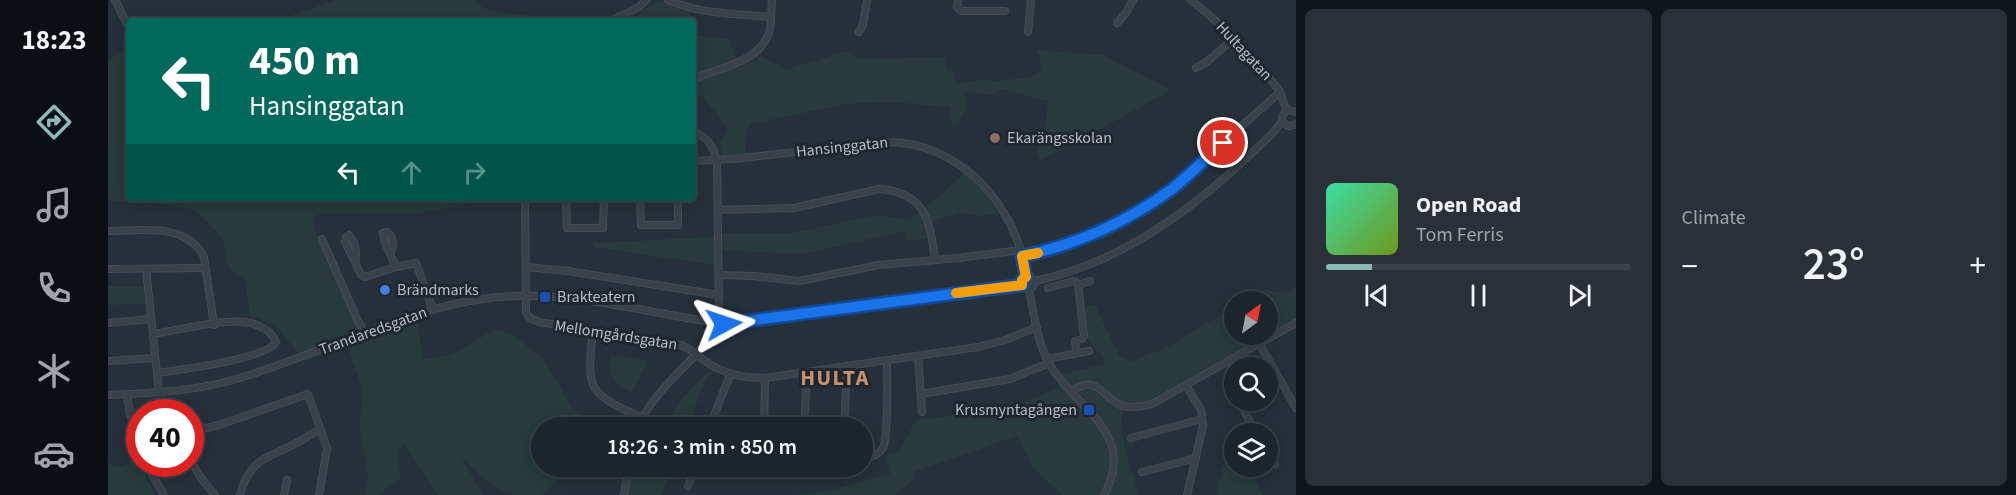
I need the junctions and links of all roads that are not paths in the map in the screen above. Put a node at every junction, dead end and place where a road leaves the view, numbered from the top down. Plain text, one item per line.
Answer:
1 (115, 0) edge
2 (646, 0) edge
3 (668, 0) edge
4 (772, 0) edge
5 (867, 0) edge
6 (958, 0) edge
7 (1031, 0) edge
8 (1133, 0) edge
9 (1191, 0) edge
10 (1005, 11) dead end
11 (771, 17) junction
12 (617, 18) edge
13 (126, 22) edge
14 (1117, 22) dead end
15 (859, 32) dead end
16 (1028, 32) dead end
17 (1233, 39) junction
18 (1196, 68) dead end
19 (696, 78) edge
20 (1280, 92) junction
21 (1293, 110) edge
22 (1285, 124) junction
23 (1296, 124) edge
24 (696, 133) edge
25 (717, 160) junction
26 (696, 161) edge
27 (525, 201) edge
28 (566, 201) edge
29 (604, 201) edge
30 (640, 201) edge
31 (678, 201) edge
32 (718, 210) junction
33 (108, 231) edge
34 (322, 239) dead end
35 (1022, 253) junction
36 (390, 254) dead end
37 (935, 260) junction
38 (355, 262) dead end
39 (396, 267) junction
40 (526, 267) junction
41 (205, 268) junction
42 (108, 269) edge
43 (146, 269) junction
44 (719, 275) junction
45 (1026, 277) junction
46 (1035, 281) junction
47 (1090, 281) dead end
48 (1022, 285) junction
49 (1078, 285) junction
50 (1048, 288) dead end
51 (1029, 289) junction
52 (719, 295) junction
53 (525, 296) junction
54 (433, 310) junction
55 (719, 316) junction
56 (151, 319) junction
57 (712, 322) junction
58 (108, 323) edge
59 (725, 323) junction
60 (1296, 323) edge
61 (214, 325) junction
62 (1037, 327) junction
63 (717, 328) junction
64 (593, 332) junction
65 (153, 333) junction
66 (365, 333) junction
67 (1278, 333) edge
68 (1256, 345) edge
69 (1089, 351) dead end
70 (1076, 352) junction
71 (696, 353) junction
72 (918, 356) junction
73 (155, 358) junction
74 (887, 360) junction
75 (108, 361) edge
76 (1048, 361) junction
77 (846, 366) junction
78 (807, 372) junction
79 (158, 373) junction
80 (730, 375) junction
81 (1278, 377) edge
82 (765, 378) junction
83 (1186, 385) junction
84 (159, 392) junction
85 (1072, 392) junction
86 (127, 394) junction
87 (921, 394) junction
88 (108, 395) edge
89 (128, 399) edge
90 (1296, 408) edge
91 (922, 412) dead end
92 (640, 417) edge
93 (643, 417) edge
94 (713, 417) edge
95 (764, 417) edge
96 (805, 417) edge
97 (844, 417) edge
98 (1202, 419) junction
99 (204, 429) edge
100 (321, 430) junction
101 (1131, 438) dead end
102 (873, 456) edge
103 (1196, 458) junction
104 (1142, 472) dead end
105 (154, 477) edge
106 (200, 477) edge
107 (627, 477) edge
108 (692, 477) edge
109 (286, 480) dead end
110 (688, 486) dead end
111 (164, 495) edge
112 (215, 495) edge
113 (240, 495) edge
114 (284, 495) edge
115 (319, 495) edge
116 (624, 495) edge
117 (1104, 495) edge
118 (1187, 495) edge

1 - 13 street
2 - 12 street
3 - 11 street
4 - 11 street
5 - 15 street
6 - 10 street
7 - 16 street
8 - 14 street
9 - 17 street, Hultagatan
11 - 19 street
17 - 18 street
17 - 20 street, Hultagatan
20 - 21 street, Hultagatan
20 - 35 street
21 - 22 street
22 - 23 street
22 - 46 street
24 - 25 street
25 - 26 street, Hansinggatan
25 - 32 street
25 - 35 street, Hansinggatan
27 - 40 street
28 - 29 street
30 - 31 street
32 - 37 street
32 - 44 street
33 - 41 street
34 - 66 street
35 - 37 street
35 - 45 street, Hansinggatan
36 - 39 street
37 - 44 street
38 - 39 street
39 - 54 street
40 - 52 street
40 - 53 street
41 - 43 street
41 - 61 street
42 - 43 street
43 - 56 street
44 - 52 street
45 - 46 street
45 - 48 street
46 - 51 street
47 - 49 street
48 - 51 street
48 - 59 street
49 - 50 street
49 - 70 street
51 - 62 street
52 - 55 street
53 - 54 street, Trandaredsgatan
53 - 57 street, Trandaredsgatan
53 - 64 street, Mellomgårdsgatan
54 - 66 street, Trandaredsgatan
55 - 57 street
55 - 59 street
56 - 58 street
56 - 65 street
57 - 63 street
59 - 63 street
60 - 67 street
61 - 65 street
61 - 79 street
62 - 72 street, Mellomgårdsgatan
62 - 76 street
63 - 71 street
64 - 71 street, Mellomgårdsgatan
64 - 92 street
65 - 73 street
66 - 84 street, Trandaredsgatan
68 - 83 street
69 - 70 street
70 - 76 street
71 - 80 street, Mellomgårdsgatan
71 - 93 street
72 - 74 street, Mellomgårdsgatan
72 - 87 street
73 - 75 street
73 - 79 street
74 - 77 street, Mellomgårdsgatan
74 - 102 street
76 - 85 street
76 - 87 street
77 - 78 street, Mellomgårdsgatan
77 - 97 street
78 - 82 street, Mellomgårdsgatan
78 - 96 street
79 - 84 street
80 - 82 street, Mellomgårdsgatan
80 - 94 street
81 - 90 street
82 - 95 street
83 - 85 street
83 - 98 street
84 - 86 street, Trandaredsgatan
85 - 117 street
86 - 88 street, Trandaredsgatan
86 - 89 street
87 - 91 street
98 - 101 street
98 - 103 street
99 - 100 street
100 - 113 street
100 - 115 street
103 - 104 street
103 - 118 street
105 - 111 street
106 - 112 street
107 - 116 street
108 - 110 street
109 - 114 street

